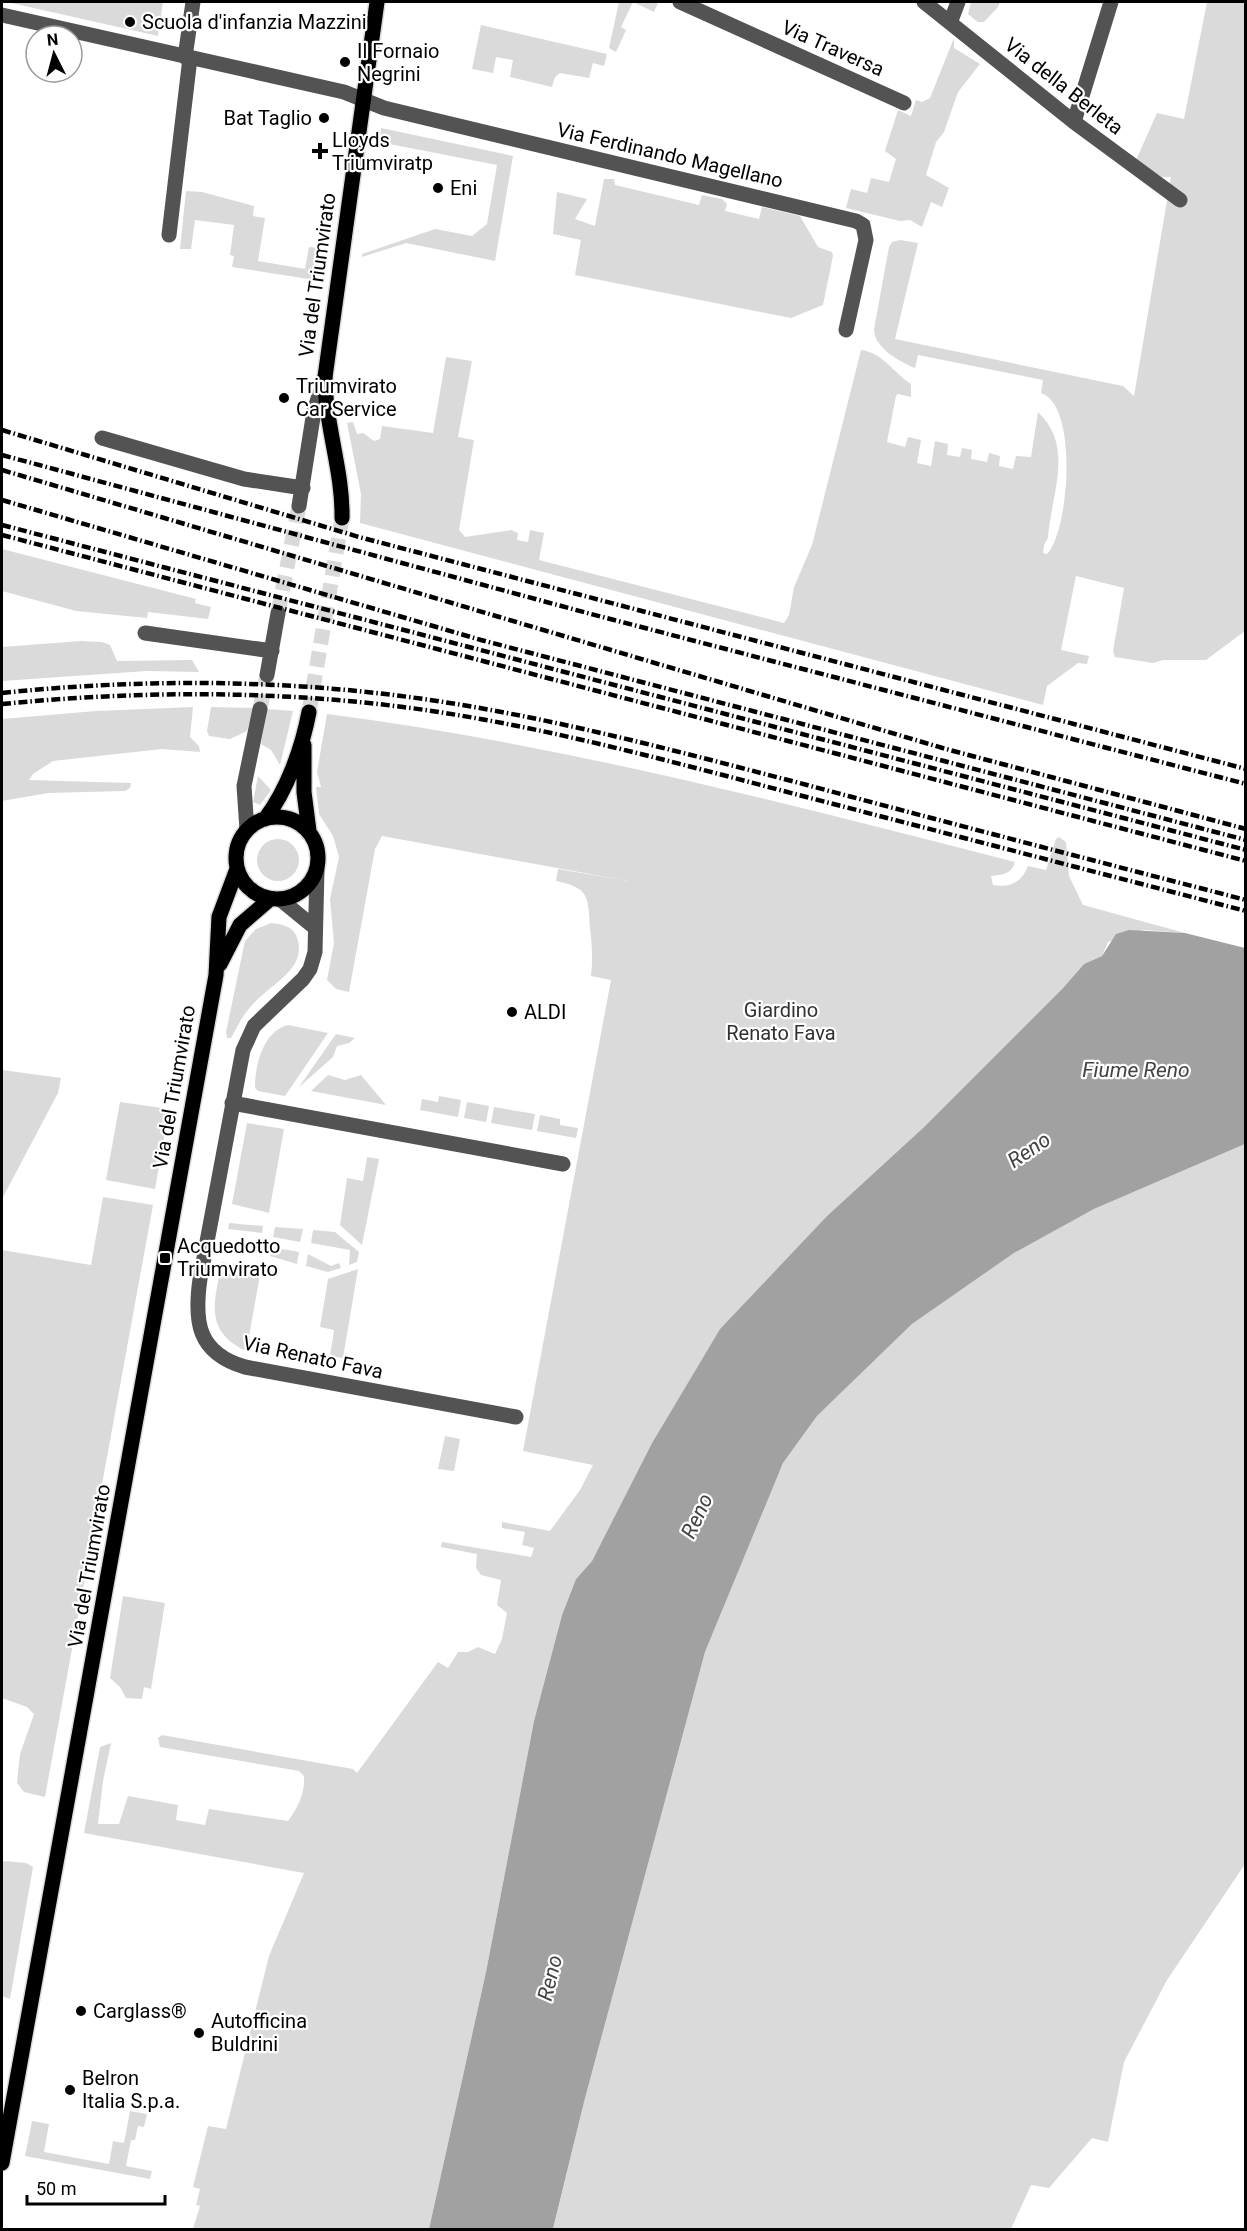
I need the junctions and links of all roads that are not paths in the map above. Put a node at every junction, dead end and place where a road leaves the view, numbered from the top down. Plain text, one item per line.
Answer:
1 (193, 2) edge
2 (377, 2) edge
3 (680, 2) edge
4 (924, 2) edge
5 (958, 2) edge
6 (1112, 2) edge
7 (2, 15) edge
8 (950, 23) junction
9 (187, 58) junction
10 (363, 99) junction
11 (904, 103) dead end
12 (1074, 122) junction
13 (1180, 200) dead end
14 (169, 235) dead end
15 (846, 330) dead end
16 (325, 377) junction
17 (102, 438) dead end
18 (303, 489) junction
19 (299, 506) tunnel mouth
20 (342, 518) tunnel mouth
21 (278, 613) tunnel mouth
22 (145, 633) dead end
23 (272, 651) junction
24 (267, 675) tunnel mouth
25 (260, 709) tunnel mouth
26 (309, 712) tunnel mouth
27 (305, 734) junction
28 (265, 819) junction
29 (247, 830) junction
30 (309, 831) junction
31 (237, 869) junction
32 (317, 870) junction
33 (276, 899) junction
34 (314, 927) junction
35 (216, 975) junction
36 (232, 1103) junction
37 (563, 1164) dead end
38 (516, 1417) dead end
39 (2, 2163) edge

1 - 9 street
2 - 10 main road, Via del Triumvirato
3 - 11 street, Via Traversa
4 - 8 street, Via della Berleta
5 - 8 street
6 - 12 street
7 - 9 street, Via Ferdinando Magellano
8 - 12 street, Via della Berleta
9 - 10 street, Via Ferdinando Magellano
9 - 14 street
10 - 15 street, Via Ferdinando Magellano
10 - 16 main road, Via del Triumvirato
12 - 13 street, Via della Berleta
16 - 18 street, Via del Triumvirato
16 - 20 main road, Via del Triumvirato
17 - 18 street
18 - 19 street, Via del Triumvirato
21 - 23 street
22 - 23 street
23 - 24 street
25 - 29 street
26 - 27 main road
27 - 28 main road
27 - 30 main road
28 - 29 main road
28 - 30 main road
29 - 31 main road
30 - 32 main road
31 - 33 main road
31 - 35 main road, Via del Triumvirato
32 - 33 main road
32 - 34 street, Via Renato Fava
33 - 34 street
33 - 35 main road, Via del Triumvirato
34 - 36 street, Via Renato Fava
35 - 39 main road, Via del Triumvirato
36 - 37 street
36 - 38 street, Via Renato Fava

